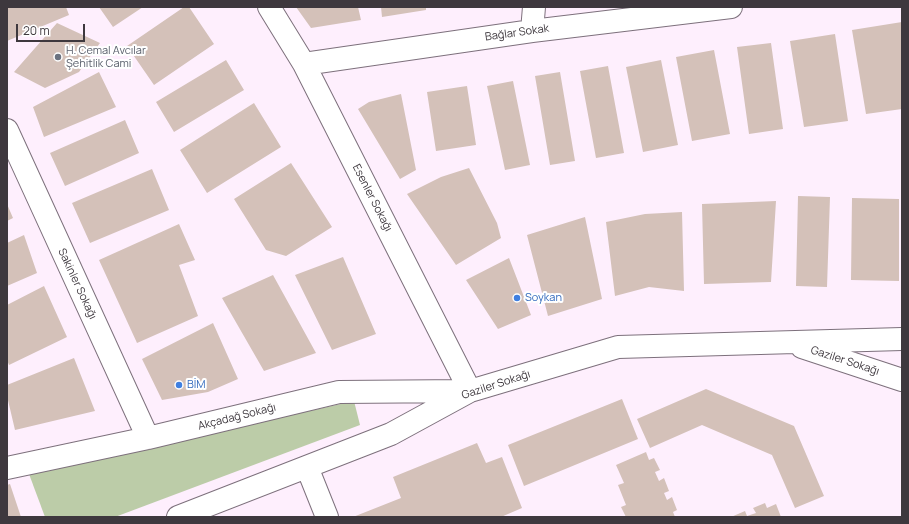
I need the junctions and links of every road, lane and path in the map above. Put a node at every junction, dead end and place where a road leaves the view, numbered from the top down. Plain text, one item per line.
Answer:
1 (269, 7) edge
2 (534, 7) edge
3 (731, 7) edge
4 (532, 31) junction
5 (304, 64) junction
6 (9, 141) edge
7 (902, 339) edge
8 (787, 343) junction
9 (902, 380) edge
10 (470, 392) junction
11 (148, 438) junction
12 (307, 467) junction
13 (7, 468) edge
14 (178, 517) edge
15 (327, 517) edge

1 - 5 street, Esenler Sokağı
2 - 4 street
3 - 4 street, Bağlar Sokak
4 - 5 street, Bağlar Sokak
5 - 10 street, Esenler Sokağı
6 - 11 street, Sakinler Sokağı
7 - 8 street, Gaziler Sokağı
8 - 9 street, Gaziler Sokağı
8 - 10 street, Gaziler Sokağı
10 - 11 street, Akçadağ Sokağı
10 - 12 street, Gaziler Sokağı
11 - 13 street, Akçadağ Sokağı
12 - 14 street, Gaziler Sokağı
12 - 15 street

